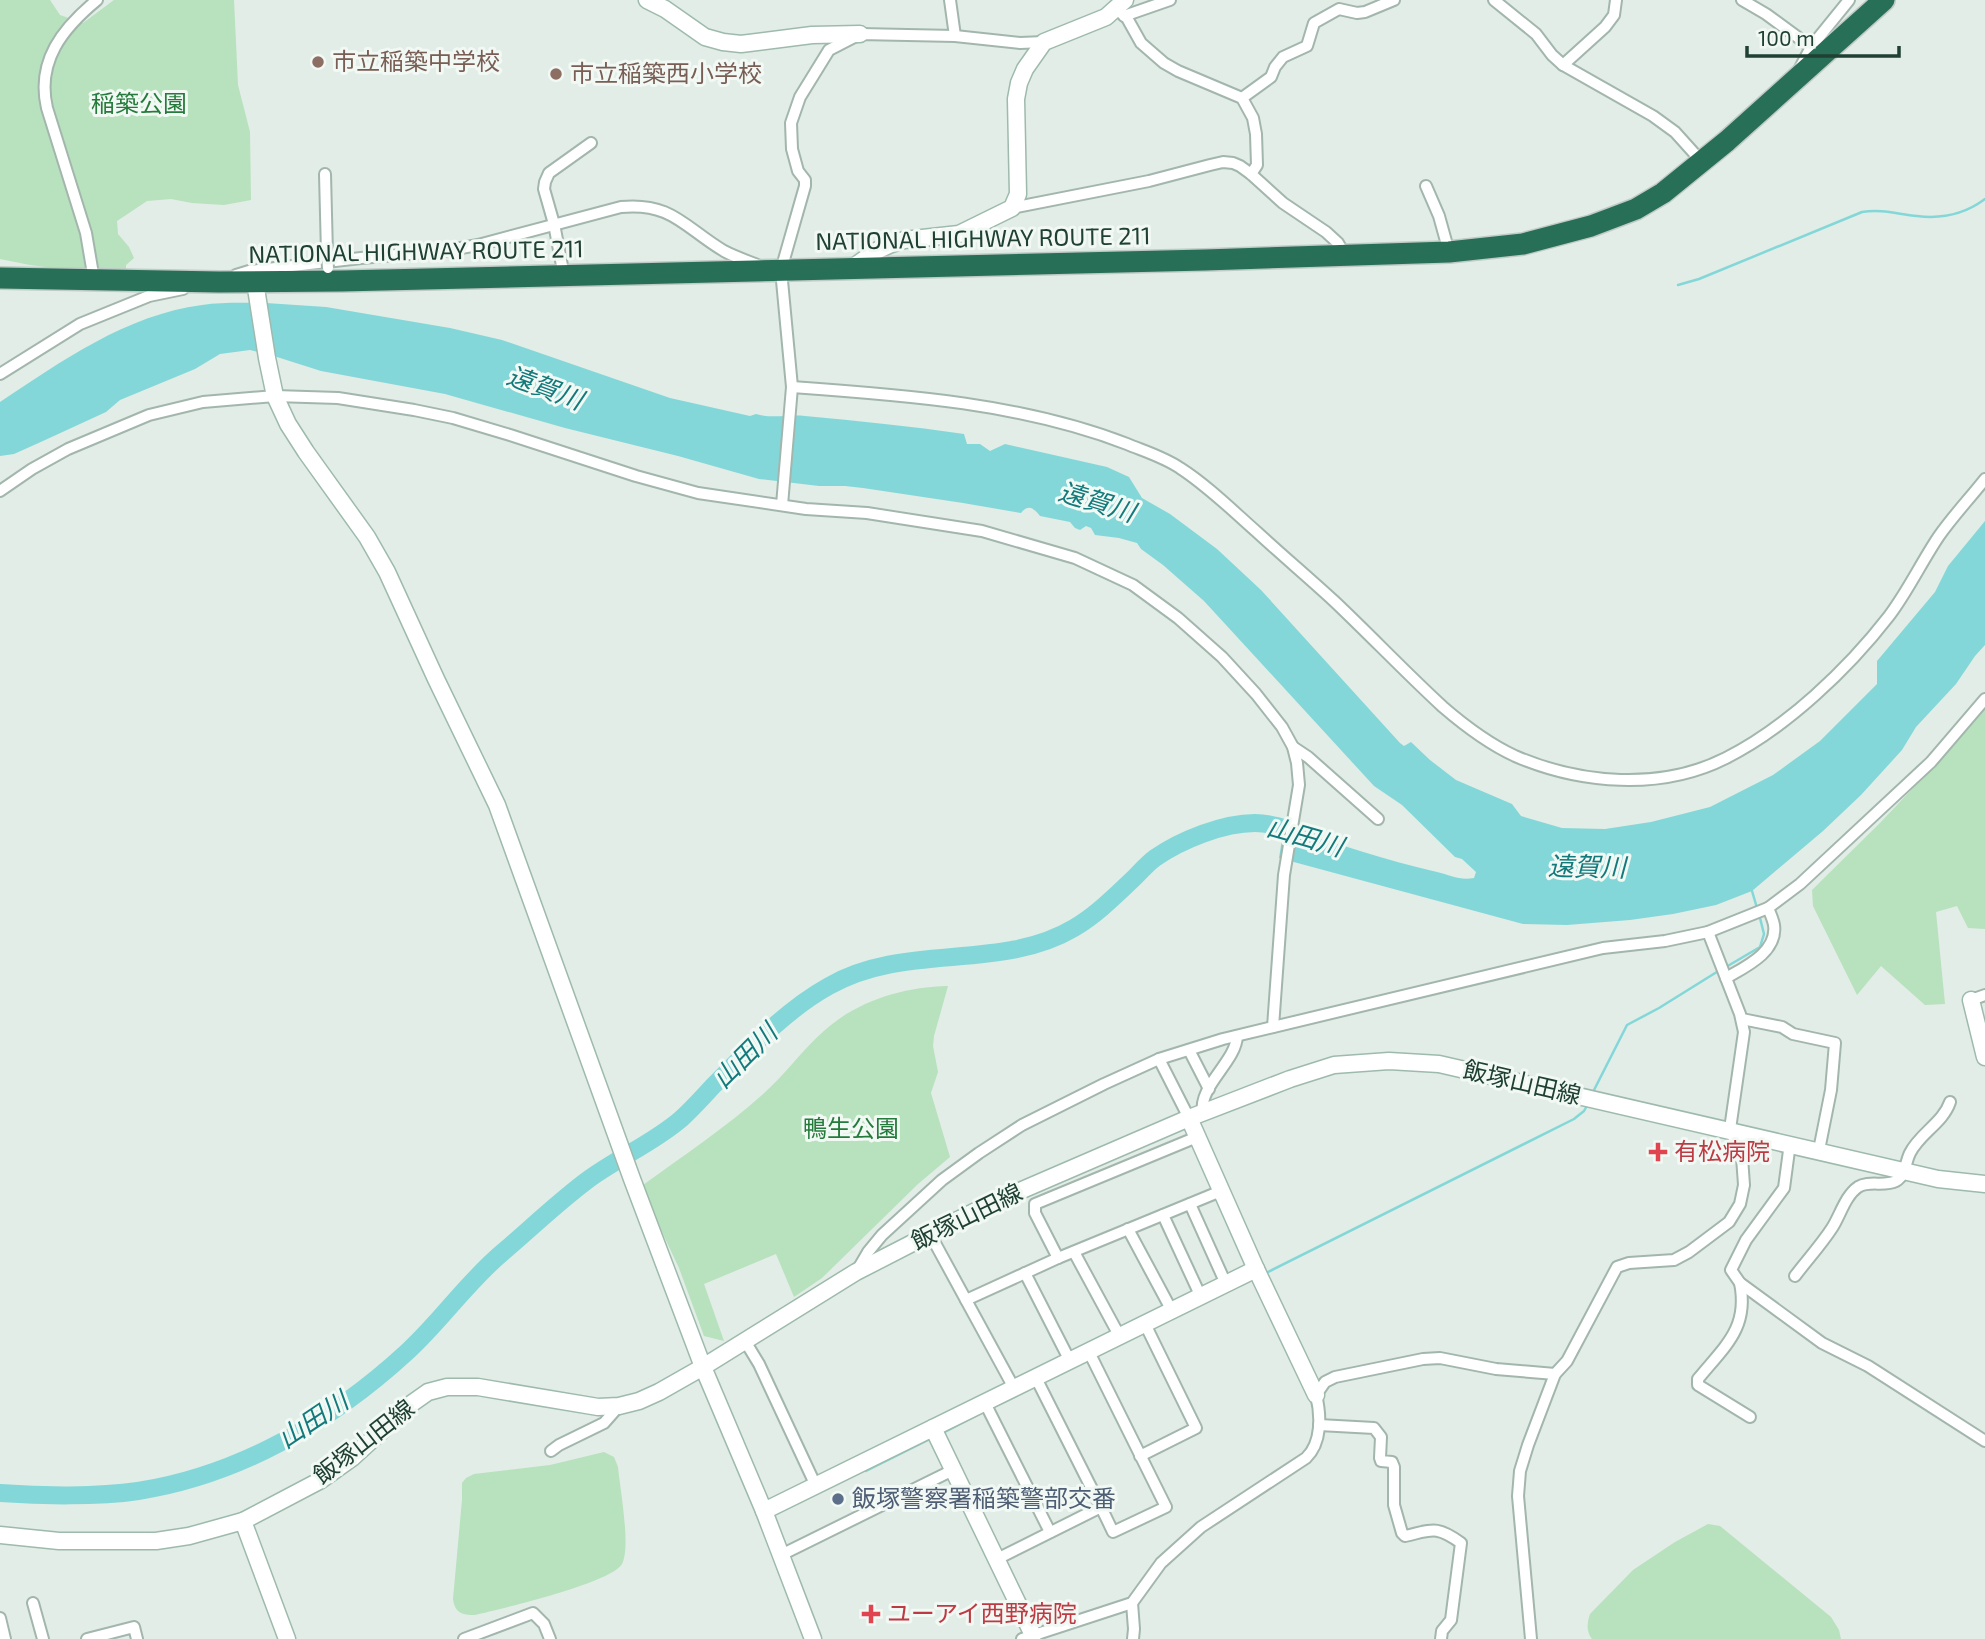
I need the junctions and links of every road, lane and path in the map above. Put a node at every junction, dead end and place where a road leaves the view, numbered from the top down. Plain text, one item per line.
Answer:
1 (97, 0) edge
2 (647, 0) edge
3 (950, 0) edge
4 (1170, 0) edge
5 (1394, 0) edge
6 (1494, 0) edge
7 (1616, 0) edge
8 (1742, 0) edge
9 (1849, 0) edge
10 (1884, 0) edge
11 (1121, 8) edge
12 (860, 34) junction
13 (955, 36) junction
14 (1044, 41) junction
15 (1811, 47) junction
16 (1563, 65) junction
17 (1798, 77) junction
18 (1242, 98) junction
19 (591, 142) dead end
20 (1702, 162) junction
21 (325, 174) dead end
22 (1251, 174) junction
23 (1426, 186) dead end
24 (1012, 208) junction
25 (554, 224) junction
26 (1449, 252) junction
27 (1345, 255) junction
28 (852, 268) junction
29 (776, 270) junction
30 (328, 274) junction
31 (564, 276) junction
32 (0, 278) edge
33 (94, 281) junction
34 (219, 282) junction
35 (256, 286) junction
36 (0, 374) edge
37 (792, 390) junction
38 (275, 396) junction
39 (1985, 479) edge
40 (0, 491) edge
41 (783, 503) junction
42 (1985, 699) edge
43 (1293, 747) junction
44 (1378, 819) dead end
45 (1768, 908) junction
46 (1708, 932) junction
47 (1724, 972) junction
48 (1978, 997) edge
49 (1742, 1019) junction
50 (1273, 1027) junction
51 (1237, 1035) junction
52 (1189, 1050) junction
53 (1985, 1057) edge
54 (1159, 1059) junction
55 (1209, 1089) junction
56 (1950, 1102) dead end
57 (1196, 1116) junction
58 (1730, 1129) junction
59 (1197, 1137) junction
60 (1790, 1143) junction
61 (1819, 1150) junction
62 (1905, 1170) junction
63 (1985, 1184) edge
64 (1221, 1191) junction
65 (1190, 1203) junction
66 (1163, 1215) junction
67 (1128, 1229) junction
68 (930, 1234) junction
69 (1074, 1252) junction
70 (1058, 1258) junction
71 (1256, 1269) junction
72 (856, 1272) junction
73 (1025, 1273) junction
74 (1795, 1276) dead end
75 (1740, 1283) junction
76 (1226, 1284) junction
77 (1200, 1297) junction
78 (966, 1300) junction
79 (1172, 1311) junction
80 (1145, 1324) junction
81 (1120, 1337) junction
82 (745, 1341) junction
83 (1089, 1352) junction
84 (1070, 1361) junction
85 (702, 1367) junction
86 (1555, 1374) junction
87 (1036, 1378) junction
88 (1014, 1388) junction
89 (1316, 1395) junction
90 (985, 1403) junction
91 (619, 1406) junction
92 (1750, 1417) dead end
93 (1319, 1425) junction
94 (933, 1428) junction
95 (1985, 1441) edge
96 (551, 1451) dead end
97 (1140, 1456) junction
98 (953, 1470) junction
99 (816, 1486) junction
100 (1101, 1507) junction
101 (764, 1511) junction
102 (243, 1521) junction
103 (1051, 1532) junction
104 (0, 1535) edge
105 (781, 1555) junction
106 (997, 1559) junction
107 (33, 1603) dead end
108 (1132, 1603) junction
109 (0, 1618) edge
110 (1028, 1637) edge
111 (5, 1639) edge
112 (43, 1639) edge
113 (87, 1639) edge
114 (138, 1639) edge
115 (287, 1639) edge
116 (464, 1639) edge
117 (550, 1639) edge
118 (813, 1639) edge
119 (1133, 1639) edge
120 (1441, 1639) edge
121 (1531, 1639) edge

1 - 33 street
2 - 12 street
3 - 13 street
4 - 11 street
5 - 18 street
6 - 16 street
7 - 16 street
8 - 15 street
9 - 15 street
10 - 17 highway, NATIONAL HIGHWAY ROUTE 211
11 - 14 street
11 - 18 street
12 - 13 street
12 - 29 street
13 - 14 street
14 - 24 street
15 - 17 street
16 - 20 street
17 - 20 highway, NATIONAL HIGHWAY ROUTE 211
18 - 22 street
19 - 25 street
20 - 26 highway, NATIONAL HIGHWAY ROUTE 211
21 - 30 street, bridge
22 - 24 street
22 - 27 street
23 - 26 street
24 - 28 street
25 - 29 street
25 - 31 street
25 - 34 street
26 - 27 highway, NATIONAL HIGHWAY ROUTE 211
27 - 28 highway, NATIONAL HIGHWAY ROUTE 211
28 - 29 highway, NATIONAL HIGHWAY ROUTE 211
29 - 31 highway, NATIONAL HIGHWAY ROUTE 211
29 - 37 street
30 - 31 highway, NATIONAL HIGHWAY ROUTE 211
30 - 35 highway, NATIONAL HIGHWAY ROUTE 211
32 - 33 highway, NATIONAL HIGHWAY ROUTE 211
33 - 34 highway, NATIONAL HIGHWAY ROUTE 211
34 - 35 highway, NATIONAL HIGHWAY ROUTE 211
34 - 36 street
35 - 38 street
37 - 39 street
37 - 41 street
38 - 40 street
38 - 41 street
38 - 85 street
41 - 43 street
42 - 45 street
43 - 44 street
43 - 50 street
45 - 46 street
45 - 47 street
46 - 47 street
46 - 50 street
47 - 49 street
48 - 53 street
49 - 58 street
49 - 61 street
50 - 51 street
51 - 52 street
51 - 55 street
52 - 54 street
52 - 55 street
54 - 57 street
54 - 72 street
55 - 57 street
56 - 62 street
57 - 58 street, 飯塚山田線
57 - 59 street
57 - 68 street, 飯塚山田線
58 - 60 street, 飯塚山田線
58 - 86 street
59 - 64 street
59 - 70 street
60 - 61 street, 飯塚山田線
60 - 75 street
61 - 62 street, 飯塚山田線
62 - 63 street, 飯塚山田線
62 - 74 street
64 - 65 street
64 - 71 street
65 - 66 street
65 - 76 street
66 - 67 street
66 - 77 street
67 - 69 street
67 - 79 street
68 - 72 street, 飯塚山田線
68 - 78 street
69 - 70 street
69 - 81 street
70 - 73 street
71 - 76 street
71 - 89 street
72 - 82 street, 飯塚山田線
73 - 78 street
73 - 84 street
75 - 92 street
75 - 95 street
76 - 77 street
77 - 79 street
78 - 88 street
79 - 80 street
80 - 81 street
80 - 97 street
81 - 83 street
82 - 85 street, 飯塚山田線
82 - 99 street
83 - 84 street
83 - 97 street
84 - 87 street
85 - 91 street, 飯塚山田線
85 - 101 street
86 - 89 street
86 - 121 street
87 - 88 street
87 - 100 street
88 - 90 street
89 - 93 street
90 - 94 street
90 - 103 street
91 - 96 street
91 - 102 street, 飯塚山田線
93 - 108 street
93 - 120 street
94 - 98 street
94 - 99 street
97 - 100 street
98 - 105 street
98 - 106 street
99 - 101 street
100 - 103 street
101 - 105 street
102 - 104 street, 飯塚山田線
102 - 115 street
103 - 106 street
105 - 118 street
106 - 110 street
107 - 112 street
108 - 110 street
108 - 119 street
109 - 111 street
113 - 114 street
116 - 117 street

